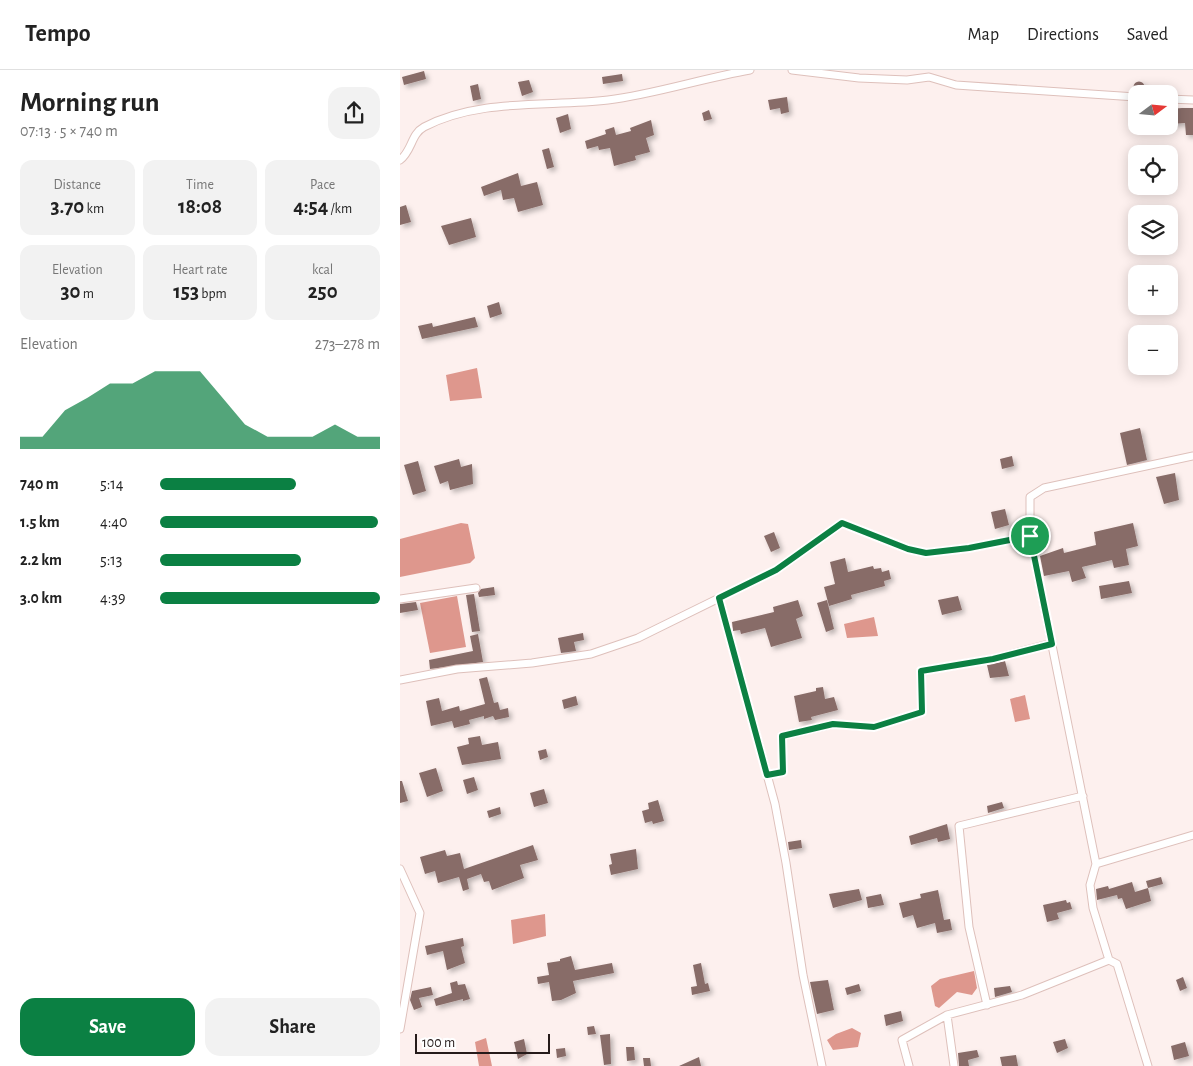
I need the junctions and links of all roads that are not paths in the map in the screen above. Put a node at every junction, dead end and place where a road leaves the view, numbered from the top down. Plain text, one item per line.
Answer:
1 (750, 70) edge
2 (792, 70) edge
3 (1128, 96) edge
4 (1178, 99) edge
5 (1193, 100) edge
6 (400, 160) edge
7 (1193, 456) edge
8 (1030, 536) junction
9 (476, 588) dead end
10 (719, 598) junction
11 (400, 599) edge
12 (1052, 644) junction
13 (400, 680) edge
14 (767, 775) junction
15 (1083, 796) junction
16 (1193, 835) edge
17 (1096, 864) junction
18 (400, 869) edge
19 (1109, 960) junction
20 (987, 1005) junction
21 (948, 1015) junction
22 (400, 1029) edge
23 (822, 1066) edge
24 (908, 1066) edge
25 (954, 1066) edge
26 (1148, 1066) edge

1 - 6 street
2 - 3 street
4 - 5 street
7 - 8 street
8 - 10 street
8 - 12 street
9 - 11 street
10 - 13 street
10 - 14 street
12 - 14 street
12 - 15 street
14 - 23 street
15 - 17 street
15 - 20 street
16 - 17 street
17 - 19 street
18 - 22 street
19 - 20 street
19 - 26 street
20 - 21 street
21 - 24 street
21 - 25 street

